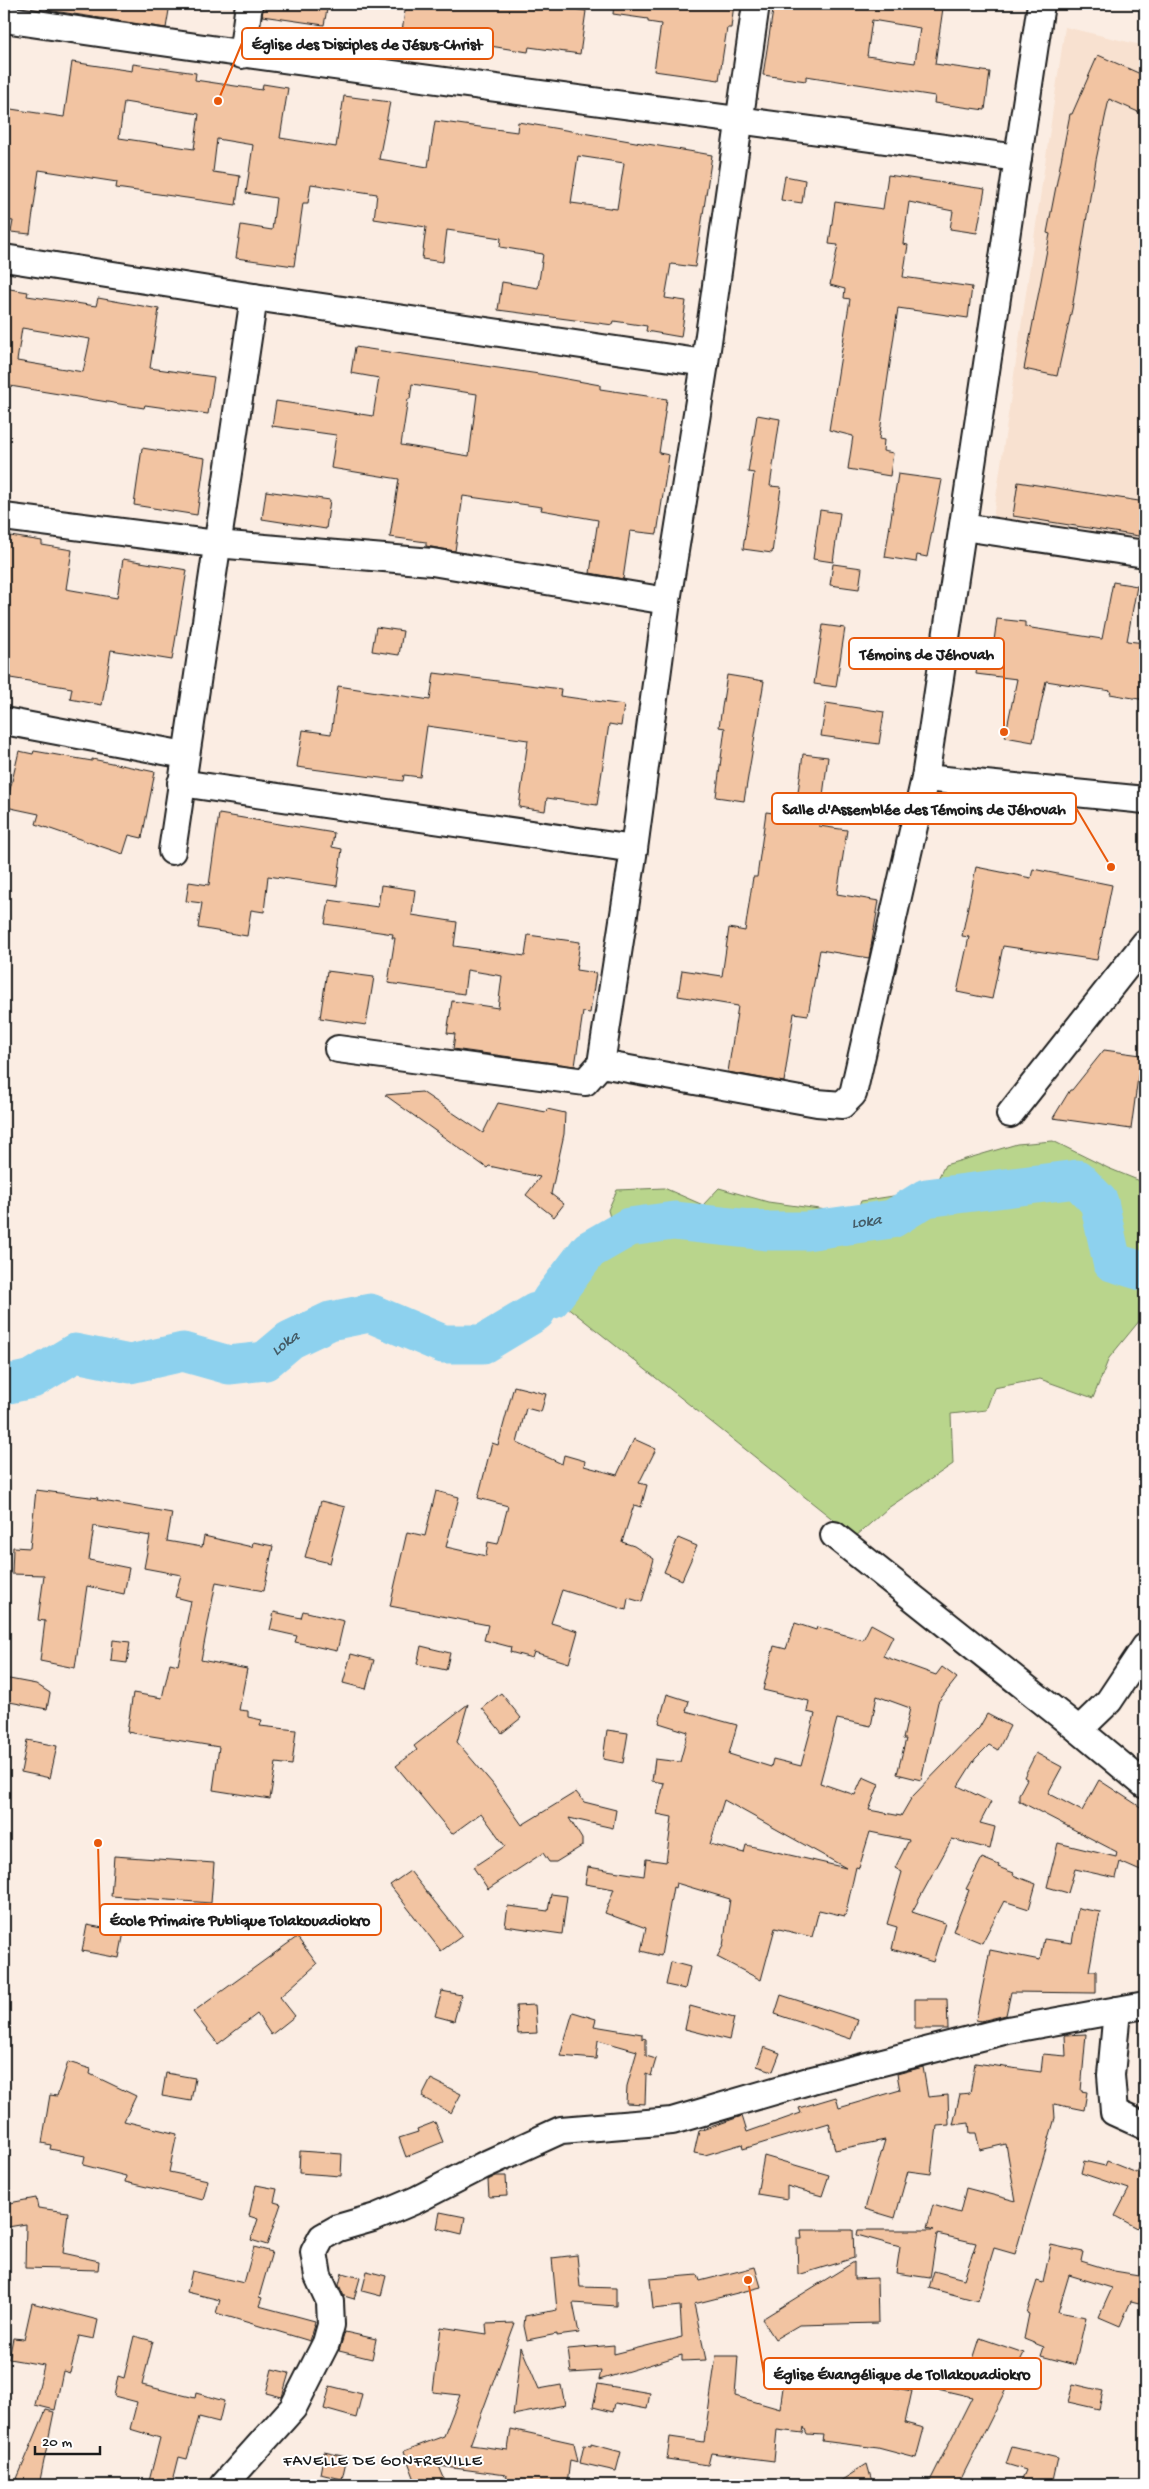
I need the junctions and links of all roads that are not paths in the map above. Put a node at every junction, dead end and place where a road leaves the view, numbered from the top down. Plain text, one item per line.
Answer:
1 (249, 4) edge
2 (756, 4) edge
3 (1041, 4) edge
4 (4, 20) edge
5 (242, 55) junction
6 (738, 119) junction
7 (1018, 158) junction
8 (4, 258) edge
9 (254, 297) junction
10 (704, 363) junction
11 (4, 517) edge
12 (963, 527) junction
13 (216, 544) junction
14 (1145, 554) edge
15 (667, 601) junction
16 (4, 721) edge
17 (185, 755) junction
18 (925, 778) junction
19 (181, 783) junction
20 (1145, 800) edge
21 (634, 849) junction
22 (172, 851) dead end
23 (1145, 944) edge
24 (338, 1049) dead end
25 (601, 1064) junction
26 (1010, 1114) dead end
27 (834, 1535) dead end
28 (1145, 1647) edge
29 (1079, 1730) junction
30 (1145, 1785) edge
31 (1145, 2005) edge
32 (1118, 2010) junction
33 (1145, 2126) edge
34 (224, 2485) edge

1 - 5 street
2 - 6 street
3 - 7 street
4 - 5 street
5 - 6 street
6 - 7 street
6 - 10 street
7 - 12 street
8 - 9 street
9 - 10 street
9 - 13 street
10 - 15 street
11 - 13 street
12 - 14 street
12 - 18 street
13 - 15 street
13 - 17 street
15 - 21 street
16 - 17 street
17 - 19 street
18 - 20 street
18 - 25 street
19 - 21 street
19 - 22 street
21 - 25 street
23 - 26 street
24 - 25 street
27 - 29 street
28 - 29 street
29 - 30 street
31 - 32 street
32 - 33 street
32 - 34 street

